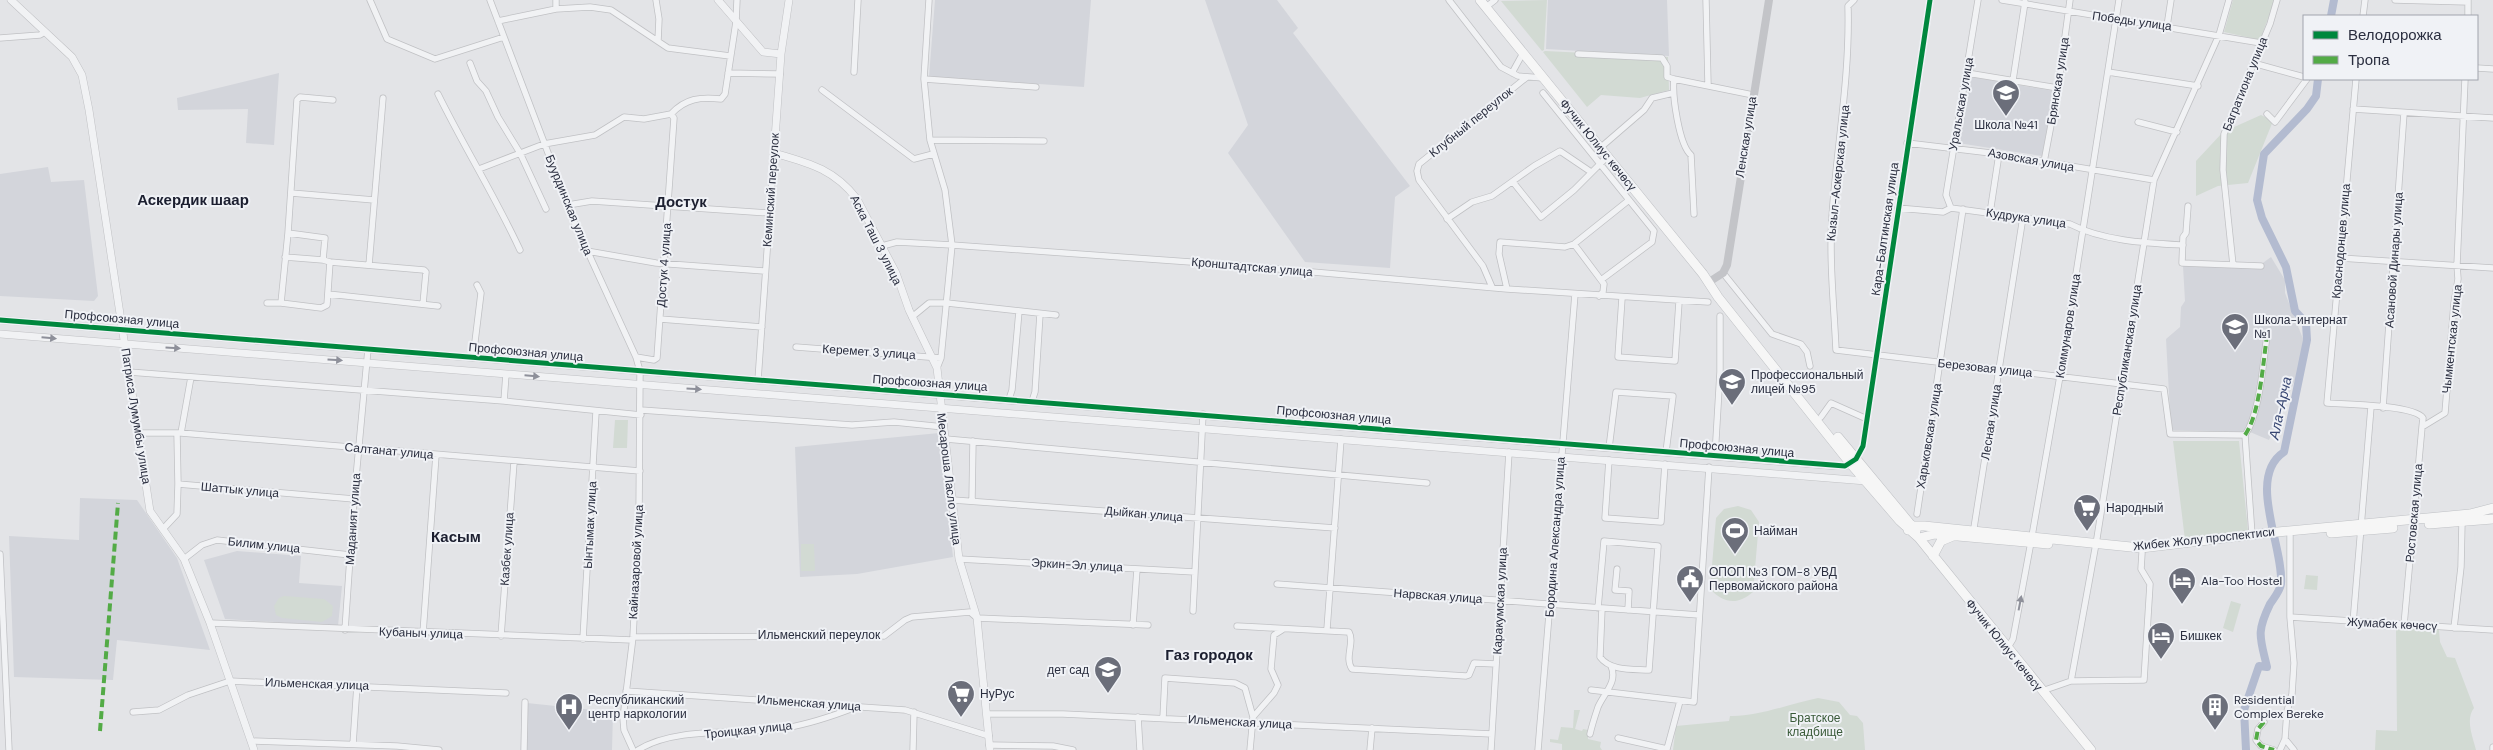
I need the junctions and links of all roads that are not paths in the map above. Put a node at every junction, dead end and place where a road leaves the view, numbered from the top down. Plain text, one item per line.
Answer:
1 (11, 0) edge
2 (370, 0) edge
3 (490, 0) edge
4 (556, 0) edge
5 (656, 0) edge
6 (718, 0) edge
7 (736, 0) edge
8 (788, 0) edge
9 (858, 0) edge
10 (928, 0) edge
11 (1449, 0) edge
12 (1495, 0) edge
13 (1706, 0) edge
14 (1769, 0) edge
15 (1854, 0) edge
16 (1930, 0) edge
17 (1978, 0) edge
18 (2002, 0) edge
19 (2070, 0) edge
20 (2119, 0) edge
21 (2171, 0) edge
22 (2228, 0) edge
23 (2277, 0) edge
24 (2365, 0) edge
25 (2395, 0) edge
26 (2468, 1) edge
27 (2025, 2) edge
28 (590, 3) edge
29 (1483, 3) edge
30 (556, 9) junction
31 (2068, 11) junction
32 (2363, 15) edge
33 (2468, 15) edge
34 (2116, 20) junction
35 (498, 21) junction
36 (736, 22) junction
37 (2167, 26) junction
38 (45, 32) junction
39 (2219, 35) junction
40 (504, 37) junction
41 (0, 38) edge
42 (658, 41) junction
43 (2261, 43) junction
44 (1523, 53) junction
45 (781, 54) junction
46 (1578, 54) dead end
47 (730, 56) junction
48 (470, 63) dead end
49 (2253, 63) junction
50 (2478, 68) edge
51 (2493, 69) edge
52 (854, 72) dead end
53 (2108, 72) junction
54 (728, 73) junction
55 (1967, 73) junction
56 (780, 74) junction
57 (1512, 74) junction
58 (1527, 77) junction
59 (2303, 77) edge
60 (1543, 78) junction
61 (924, 79) junction
62 (1674, 79) junction
63 (2013, 80) junction
64 (2305, 80) edge
65 (2356, 80) edge
66 (2465, 80) edge
67 (1708, 84) junction
68 (2198, 86) junction
69 (1036, 87) dead end
70 (2058, 88) junction
71 (822, 90) dead end
72 (1673, 93) junction
73 (438, 94) dead end
74 (1543, 94) dead end
75 (1753, 95) junction
76 (383, 98) dead end
77 (333, 100) dead end
78 (2353, 110) junction
79 (2404, 113) junction
80 (671, 114) junction
81 (2267, 114) dead end
82 (2463, 116) junction
83 (2493, 118) edge
84 (2138, 122) dead end
85 (2177, 132) junction
86 (930, 140) junction
87 (1044, 141) dead end
88 (1908, 143) junction
89 (544, 144) junction
90 (1600, 148) junction
91 (1954, 148) junction
92 (774, 152) junction
93 (520, 153) junction
94 (933, 154) junction
95 (1999, 154) junction
96 (1607, 157) junction
97 (2044, 162) junction
98 (1600, 164) junction
99 (479, 169) junction
100 (2091, 171) junction
101 (1591, 172) junction
102 (2154, 180) junction
103 (1513, 182) junction
104 (291, 193) junction
105 (374, 200) junction
106 (1629, 200) junction
107 (568, 205) junction
108 (668, 206) junction
109 (2188, 206) dead end
110 (1898, 208) junction
111 (1951, 208) junction
112 (546, 209) dead end
113 (1963, 209) junction
114 (769, 213) junction
115 (1990, 213) junction
116 (1694, 214) dead end
117 (2023, 217) junction
118 (1447, 219) junction
119 (2083, 231) junction
120 (288, 233) junction
121 (2145, 243) junction
122 (1574, 244) junction
123 (952, 245) junction
124 (2183, 245) junction
125 (882, 246) junction
126 (520, 250) dead end
127 (587, 251) junction
128 (286, 257) junction
129 (2340, 258) junction
130 (323, 260) junction
131 (2395, 261) junction
132 (330, 262) junction
133 (664, 263) junction
134 (369, 265) junction
135 (2233, 265) junction
136 (2457, 265) junction
137 (2261, 266) dead end
138 (2493, 268) edge
139 (765, 271) junction
140 (1723, 273) junction
141 (1601, 280) junction
142 (1709, 282) junction
143 (477, 285) dead end
144 (1492, 287) junction
145 (1507, 289) junction
146 (1715, 290) junction
147 (328, 294) junction
148 (1575, 294) junction
149 (1599, 296) junction
150 (1622, 298) junction
151 (1679, 302) junction
152 (1708, 302) dead end
153 (267, 303) dead end
154 (281, 303) junction
155 (947, 303) junction
156 (423, 304) junction
157 (438, 306) dead end
158 (1019, 311) junction
159 (1040, 314) junction
160 (1056, 315) dead end
161 (1720, 316) dead end
162 (912, 317) junction
163 (660, 319) junction
164 (0, 320) edge
165 (762, 327) junction
166 (123, 329) junction
167 (0, 334) edge
168 (2267, 336) dead end
169 (124, 344) junction
170 (796, 348) dead end
171 (368, 349) junction
172 (1836, 350) joint
173 (1878, 354) junction
174 (636, 357) junction
175 (931, 357) junction
176 (473, 358) junction
177 (941, 358) junction
178 (367, 362) junction
179 (1940, 363) junction
180 (1810, 366) dead end
181 (937, 368) junction
182 (1999, 369) junction
183 (640, 371) junction
184 (129, 372) junction
185 (506, 374) junction
186 (2060, 376) junction
187 (191, 377) junction
188 (758, 380) junction
189 (2122, 383) junction
190 (641, 385) junction
191 (364, 392) junction
192 (940, 394) junction
193 (1009, 399) junction
194 (504, 401) junction
195 (1032, 401) junction
196 (2371, 406) junction
197 (940, 408) junction
198 (2383, 408) junction
199 (596, 412) junction
200 (641, 413) junction
201 (1203, 414) junction
202 (1821, 417) junction
203 (1867, 419) junction
204 (944, 427) junction
205 (2422, 427) junction
206 (1201, 428) junction
207 (138, 433) junction
208 (179, 433) junction
209 (2245, 435) junction
210 (946, 438) junction
211 (1341, 439) junction
212 (973, 441) junction
213 (1562, 443) junction
214 (1609, 448) junction
215 (358, 449) junction
216 (1509, 452) junction
217 (1666, 452) junction
218 (436, 455) junction
219 (1561, 456) junction
220 (1715, 456) junction
221 (1608, 460) junction
222 (1853, 461) junction
223 (514, 462) junction
224 (1201, 463) junction
225 (1665, 464) junction
226 (1709, 467) junction
227 (593, 468) junction
228 (640, 471) junction
229 (1339, 474) junction
230 (1866, 481) junction
231 (1426, 482) dead end
232 (178, 484) junction
233 (354, 500) junction
234 (953, 500) junction
235 (972, 500) junction
236 (2493, 508) edge
237 (1918, 514) dead end
238 (2482, 515) junction
239 (1199, 518) junction
240 (2493, 519) edge
241 (2462, 522) junction
242 (2412, 523) junction
243 (2362, 527) junction
244 (1334, 528) junction
245 (1911, 528) junction
246 (163, 529) junction
247 (1973, 533) junction
248 (2252, 535) junction
249 (2285, 535) junction
250 (1955, 536) junction
251 (2267, 536) junction
252 (1919, 538) junction
253 (2032, 539) junction
254 (2096, 546) junction
255 (2142, 553) junction
256 (0, 554) edge
257 (350, 555) junction
258 (1933, 556) junction
259 (184, 559) junction
260 (959, 559) junction
261 (1137, 569) junction
262 (1616, 569) dead end
263 (1195, 572) junction
264 (1277, 584) dead end
265 (1331, 588) junction
266 (1500, 601) junction
267 (1550, 604) junction
268 (1600, 608) junction
269 (1628, 610) junction
270 (1193, 611) dead end
271 (1653, 612) junction
272 (1699, 616) junction
273 (2290, 617) junction
274 (977, 618) junction
275 (210, 623) junction
276 (2353, 623) junction
277 (1133, 625) junction
278 (1148, 625) dead end
279 (2404, 625) junction
280 (1236, 626) dead end
281 (2454, 628) junction
282 (1283, 629) junction
283 (1327, 629) junction
284 (345, 630) junction
285 (2493, 630) edge
286 (423, 633) junction
287 (501, 636) junction
288 (632, 638) junction
289 (583, 639) junction
290 (2007, 649) junction
291 (1496, 664) junction
292 (1611, 666) junction
293 (3, 667) edge
294 (2071, 681) junction
295 (230, 682) junction
296 (358, 685) junction
297 (1591, 690) dead end
298 (2042, 690) junction
299 (626, 691) junction
300 (506, 693) dead end
301 (1606, 693) junction
302 (525, 702) dead end
303 (1680, 702) junction
304 (858, 706) junction
305 (134, 712) dead end
306 (914, 712) junction
307 (987, 714) junction
308 (1138, 717) junction
309 (1163, 718) junction
310 (1253, 720) junction
311 (2264, 722) dead end
312 (1372, 728) junction
313 (1492, 734) junction
314 (1590, 734) dead end
315 (989, 736) junction
316 (0, 738) edge
317 (1618, 738) dead end
318 (8, 739) junction
319 (2285, 739) junction
320 (251, 741) junction
321 (353, 744) junction
322 (990, 747) edge
323 (9, 750) edge
324 (254, 750) edge
325 (439, 750) edge
326 (524, 750) edge
327 (633, 750) edge
328 (638, 750) edge
329 (913, 750) edge
330 (1073, 750) edge
331 (1140, 750) edge
332 (1250, 750) edge
333 (1370, 750) edge
334 (1491, 750) edge
335 (1538, 750) edge
336 (2091, 750) edge
337 (2274, 750) edge
338 (2280, 750) edge
339 (2294, 750) edge

1 - 38 street, Патриса Лумумбы улица
2 - 40 street
3 - 35 street, Буурдинская улица
4 - 30 street
5 - 42 street
6 - 36 street
7 - 36 street
8 - 45 street, Кеминский переулок
9 - 52 street
10 - 61 street, Месароша Ласло улица
11 - 57 street
12 - 29 street
13 - 67 street
14 - 75 main road, Ленская улица
15 - 172 street, Кызыл-Аскерская улица
16 - 88 street, Кара-Балтинская улица
17 - 55 street, Уральская улица
18 - 27 street, Победы улица
19 - 31 street, Брянская улица
20 - 34 street, Коммунаров улица
21 - 37 street
22 - 39 street, Республиканская улица
23 - 43 street, Багратиона улица
24 - 32 street
25 - 26 street
26 - 33 street
27 - 31 street, Победы улица
27 - 63 street
28 - 30 street
28 - 42 street
29 - 44 main road, Фучик Юлиус көчөсү
30 - 35 street
31 - 34 street, Победы улица
31 - 70 street, Брянская улица
34 - 37 street, Победы улица
34 - 53 street, Коммунаров улица
35 - 40 street, Буурдинская улица
36 - 45 street
36 - 47 street
37 - 39 street, Победы улица
38 - 41 street
38 - 166 street, Патриса Лумумбы улица
39 - 43 street, Победы улица
39 - 68 street, Республиканская улица
40 - 89 street, Буурдинская улица
42 - 47 street
43 - 49 street, Багратиона улица
44 - 57 street
44 - 60 main road, Фучик Юлиус көчөсү
45 - 56 street, Кеминский переулок
46 - 62 street
47 - 54 street
48 - 93 street
49 - 59 street
49 - 135 street, Багратиона улица
50 - 51 street
53 - 68 street
53 - 100 street, Коммунаров улица
54 - 56 street
54 - 80 street
55 - 63 street
55 - 91 street, Уральская улица
56 - 92 street, Кеминский переулок
57 - 58 street
58 - 60 street
58 - 118 street, Клубный переулок
60 - 90 main road, Фучик Юлиус көчөсү
61 - 69 street
61 - 86 street, Месароша Ласло улица
62 - 67 street
62 - 72 street
63 - 70 street
64 - 81 street
65 - 78 street, Краснодонцев улица
66 - 82 street
67 - 75 street
68 - 85 street, Республиканская улица
70 - 97 street, Брянская улица
71 - 94 street
72 - 90 street
72 - 116 street
73 - 99 street
74 - 98 street
75 - 140 main road, Ленская улица
76 - 105 street
77 - 104 street
78 - 79 street
78 - 129 street, Краснодонцев улица
79 - 82 street
79 - 131 street, Асановой Динары улица
80 - 89 street
80 - 108 street, Достук 4 улица
82 - 83 street
82 - 136 street
84 - 85 street
85 - 102 street, Республиканская улица
86 - 87 street
86 - 94 street, Месароша Ласло улица
88 - 91 street, Азовская улица
88 - 110 street, Кара-Балтинская улица
89 - 93 street
89 - 107 street, Буурдинская улица
90 - 96 main road, Фучик Юлиус көчөсү
91 - 95 street, Азовская улица
91 - 111 street, Уральская улица
92 - 114 street, Кеминский переулок
92 - 125 street, Аска Таш 3 улица
93 - 99 street
93 - 112 street
94 - 123 street, Месароша Ласло улица
95 - 97 street, Азовская улица
95 - 115 street
96 - 98 street
96 - 142 main road, Фучик Юлиус көчөсү
97 - 100 street, Азовская улица
98 - 101 street
98 - 106 street
99 - 126 street
100 - 102 street, Азовская улица
100 - 119 street, Коммунаров улица
101 - 103 street
101 - 103 street
102 - 121 street, Республиканская улица
103 - 118 street
104 - 105 street
104 - 120 street
105 - 134 street
106 - 122 street
106 - 141 street
107 - 108 street
107 - 127 street, Буурдинская улица
108 - 114 street
108 - 133 street, Достук 4 улица
109 - 124 street
110 - 111 street, Кудрука улица
110 - 173 street, Кара-Балтинская улица
111 - 113 street, Кудрука улица
113 - 115 street, Кудрука улица
113 - 179 street, Харьковская улица
114 - 139 street, Кеминский переулок
115 - 117 street, Кудрука улица
117 - 119 street, Кудрука улица
117 - 182 street, Лесная улица
118 - 144 street, Клубный переулок
119 - 121 street, Кудрука улица
119 - 186 street, Коммунаров улица
120 - 128 street
120 - 130 street
121 - 124 street, Кудрука улица
121 - 189 street, Республиканская улица
122 - 141 street
122 - 145 street
123 - 125 street, Кронштадтская улица
123 - 144 street, Кронштадтская улица
123 - 155 street, Месароша Ласло улица
124 - 135 street
125 - 162 street, Аска Таш 3 улица
127 - 133 street
127 - 174 street, Буурдинская улица
128 - 130 street
128 - 154 street
129 - 131 street
129 - 196 street, Краснодонцев улица
130 - 132 street
131 - 136 street
131 - 198 street, Асановой Динары улица
132 - 134 street
132 - 147 street
133 - 139 street
133 - 163 street, Достук 4 улица
134 - 156 street
135 - 137 street
136 - 138 street
136 - 205 street, Чымкентская улица
139 - 165 street, Кеминский переулок
140 - 142 main road
140 - 180 street
141 - 149 street
142 - 146 main road, Фучик Юлиус көчөсү
143 - 176 street
144 - 145 street, Кронштадтская улица
145 - 148 street, Кронштадтская улица
146 - 202 main road, Фучик Юлиус көчөсү
146 - 222 main road, Фучик Юлиус көчөсү
147 - 154 street
147 - 156 street
148 - 149 street, Кронштадтская улица
148 - 213 street, Бородина Александра улица
149 - 150 street, Кронштадтская улица
150 - 151 street, Кронштадтская улица
150 - 151 street
151 - 152 street, Кронштадтская улица
153 - 154 street
155 - 158 street
155 - 162 street
155 - 177 street, Месароша Ласло улица
156 - 157 street
158 - 159 street
158 - 193 street
159 - 160 street
159 - 195 street
161 - 220 street
162 - 175 street, Аска Таш 3 улица
163 - 165 street
163 - 174 street, Достук 4 улица
164 - 166 street, Профсоюзная улица
165 - 188 street, Кеминский переулок
166 - 169 street, Патриса Лумумбы улица
166 - 171 street, Профсоюзная улица
167 -> 169 street, Профсоюзная улица
168 - 209 street
169 -> 178 street, Профсоюзная улица
169 - 184 street, Патриса Лумумбы улица
170 - 175 street, Керемет 3 улица
171 - 176 street, Профсоюзная улица
171 - 178 street, Маданият улица
172 - 173 street, Березовая улица
173 - 179 street, Березовая улица
173 - 203 street, Кара-Балтинская улица
174 - 183 street, Буурдинская улица
175 - 177 street, Керемет 3 улица
175 - 181 street, Аска Таш 3 улица
176 - 183 street, Профсоюзная улица
177 - 181 street, Месароша Ласло улица
178 - 185 street, Профсоюзная улица
178 - 191 street, Маданият улица
179 - 182 street, Березовая улица
179 - 237 street, Харьковская улица
181 - 192 street, Месароша Ласло улица
182 - 186 street, Березовая улица
182 - 247 street, Лесная улица
183 - 188 street, Профсоюзная улица
183 - 190 street, Кайназаровой улица
184 - 187 street
184 - 207 street, Патриса Лумумбы улица
185 -> 190 street, Профсоюзная улица
185 - 194 street
186 - 189 street, Березовая улица
186 - 253 street, Коммунаров улица
187 - 191 street
187 - 208 street
188 - 192 street, Профсоюзная улица
189 - 209 street, Березовая улица
189 - 254 street, Республиканская улица
190 -> 197 street, Профсоюзная улица
190 - 200 street, Кайназаровой улица
191 - 194 street
191 - 215 street, Маданият улица
192 - 193 street, Профсоюзная улица
192 - 197 street, Месароша Ласло улица
193 - 195 street, Профсоюзная улица
194 - 199 street
195 - 201 street, Профсоюзная улица
196 - 198 street
196 - 243 street
197 - 204 street, Месароша Ласло улица
197 - 206 street, Профсоюзная улица
198 - 205 street
199 - 200 street
199 - 227 street, Ынтымак улица
200 - 204 street
200 - 228 street, Кайназаровой улица
201 - 206 street
201 - 213 street, Профсоюзная улица
202 - 203 street
202 - 222 main road, Фучик Юлиус көчөсү
203 - 222 street, Кара-Балтинская улица
204 - 210 street, Месароша Ласло улица
205 - 242 street, Ростовская улица
206 - 211 street, Профсоюзная улица
206 - 224 street
207 - 208 street, Салтанат улица
207 - 246 street, Патриса Лумумбы улица
208 - 215 street, Салтанат улица
208 - 232 street
209 - 248 street
210 - 212 street
210 - 234 street, Месароша Ласло улица
211 - 216 street, Профсоюзная улица
211 - 229 street
212 - 224 street
212 - 235 street
213 - 214 street, Профсоюзная улица
213 - 219 street, Бородина Александра улица
214 - 217 street, Профсоюзная улица
214 - 217 street, Профсоюзная улица
215 - 218 street, Салтанат улица
215 - 233 street, Маданият улица
216 - 219 street, Профсоюзная улица
216 - 266 street, Каракумская улица
217 - 220 street, Профсоюзная улица
218 - 223 street, Салтанат улица
218 - 286 street
219 - 221 street, Профсоюзная улица
219 - 267 street, Бородина Александра улица
220 - 222 street, Профсоюзная улица
221 - 225 street, Профсоюзная улица
221 - 225 street
222 - 230 main road, Фучик Юлиус көчөсү
222 - 245 main road, Фучик Юлиус көчөсү
223 - 227 street, Салтанат улица
223 - 287 street, Казбек улица
224 - 229 street
224 - 239 street
225 - 226 street, Профсоюзная улица
226 - 230 street, Профсоюзная улица
226 - 272 street
227 - 228 street, Салтанат улица
227 - 289 street, Ынтымак улица
228 - 288 street, Кайназаровой улица
229 - 231 street
229 - 244 street
230 - 245 main road, Фучик Юлиус көчөсү
232 - 233 street, Шаттык улица
232 - 246 street
233 - 257 street, Маданият улица
234 - 235 street, Дыйкан улица
234 - 260 street, Месароша Ласло улица
235 - 239 street, Дыйкан улица
236 - 238 main road, Жибек Жолу проспектиси
238 - 240 main road, Жибек Жолу проспектиси
238 - 241 main road, Жибек Жолу проспектиси
238 - 242 main road, Жибек Жолу проспектиси
239 - 244 street, Дыйкан улица
239 - 263 street
241 - 242 main road, Жибек Жолу проспектиси
241 - 281 street
242 - 243 main road, Жибек Жолу проспектиси
242 - 279 street, Ростовская улица
243 - 249 main road, Жибек Жолу проспектиси
243 - 276 street
244 - 265 street
245 - 247 main road, Жибек Жолу проспектиси
245 - 252 main road, Фучик Юлиус көчөсү
246 - 259 street, Патриса Лумумбы улица
247 - 250 main road, Жибек Жолу проспектиси
247 - 253 main road, Жибек Жолу проспектиси
248 - 251 main road, Жибек Жолу проспектиси
248 - 254 main road, Жибек Жолу проспектиси
249 - 251 main road, Жибек Жолу проспектиси
249 - 273 street
250 - 252 main road, Жибек Жолу проспектиси
250 - 258 main road
251 - 255 main road, Жибек Жолу проспектиси
252 - 258 main road, Фучик Юлиус көчөсү
253 - 254 main road, Жибек Жолу проспектиси
290 -> 253 street, Коммунаров улица
254 - 255 main road, Жибек Жолу проспектиси
254 - 294 street, Республиканская улица
255 - 294 street
256 - 293 street
257 - 259 street, Билим улица
257 - 284 street, Маданият улица
258 - 290 main road, Фучик Юлиус көчөсү
259 - 275 street, Патриса Лумумбы улица
260 - 261 street, Эркин-Эл улица
260 - 274 street, Месароша Ласло улица
261 - 263 street, Эркин-Эл улица
261 - 277 street
262 - 269 street
263 - 270 street
264 - 265 street, Нарвская улица
265 - 266 street, Нарвская улица
265 - 283 street
266 - 267 street, Нарвская улица
266 - 291 street, Каракумская улица
267 - 268 street, Нарвская улица
267 - 335 street, Бородина Александра улица
268 - 269 street, Нарвская улица
268 - 271 street
268 - 292 street
269 - 271 street, Нарвская улица
271 - 272 street, Нарвская улица
271 - 292 street
272 - 303 street
273 - 276 street, Жумабек көчөсү
273 - 319 street
274 - 277 street, Ильменский переулок
274 - 288 street, Ильменский переулок
274 - 307 street, Месароша Ласло улица
275 - 284 street, Кубаныч улица
275 - 295 street, Патриса Лумумбы улица
276 - 279 street, Жумабек көчөсү
277 - 278 street, Ильменский переулок
279 - 281 street, Жумабек көчөсү
280 - 282 street
281 - 285 street, Жумабек көчөсү
282 - 283 street
282 - 310 street
283 - 291 street
284 - 286 street, Кубаныч улица
286 - 287 street, Кубаныч улица
287 - 289 street, Кубаныч улица
288 - 289 street, Кубаныч улица
288 - 299 street, Кайназаровой улица
290 - 298 main road, Фучик Юлиус көчөсү
291 - 313 street, Каракумская улица
292 - 301 street
293 - 318 street
294 - 298 street
295 - 296 street, Ильменская улица
295 - 305 street, Ильменская улица
295 - 320 street, Патриса Лумумбы улица
296 - 300 street, Ильменская улица
296 - 321 street
297 - 301 street
298 - 336 main road, Фучик Юлиус көчөсү
299 - 304 street, Ильменская улица
299 - 327 street, Кайназаровой улица
301 - 303 street
301 - 314 street
302 - 326 street
303 - 317 street
304 - 306 street, Ильменская улица
304 - 328 street, Троицкая улица
306 - 315 street, Ильменская улица
306 - 329 street
307 - 308 street, Ильменская улица
307 - 315 street, Месароша Ласло улица
308 - 309 street, Ильменская улица
308 - 331 street
309 - 310 street, Ильменская улица
309 - 310 street
310 - 312 street, Ильменская улица
310 - 332 street
311 - 337 street
312 - 313 street, Ильменская улица
312 - 333 street
313 - 334 street, Каракумская улица
315 - 322 street, Месароша Ласло улица
316 - 318 street
318 - 323 street
319 - 338 street
319 - 339 street
320 - 321 street
320 - 324 street, Патриса Лумумбы улица
321 - 325 street
322 - 330 street

